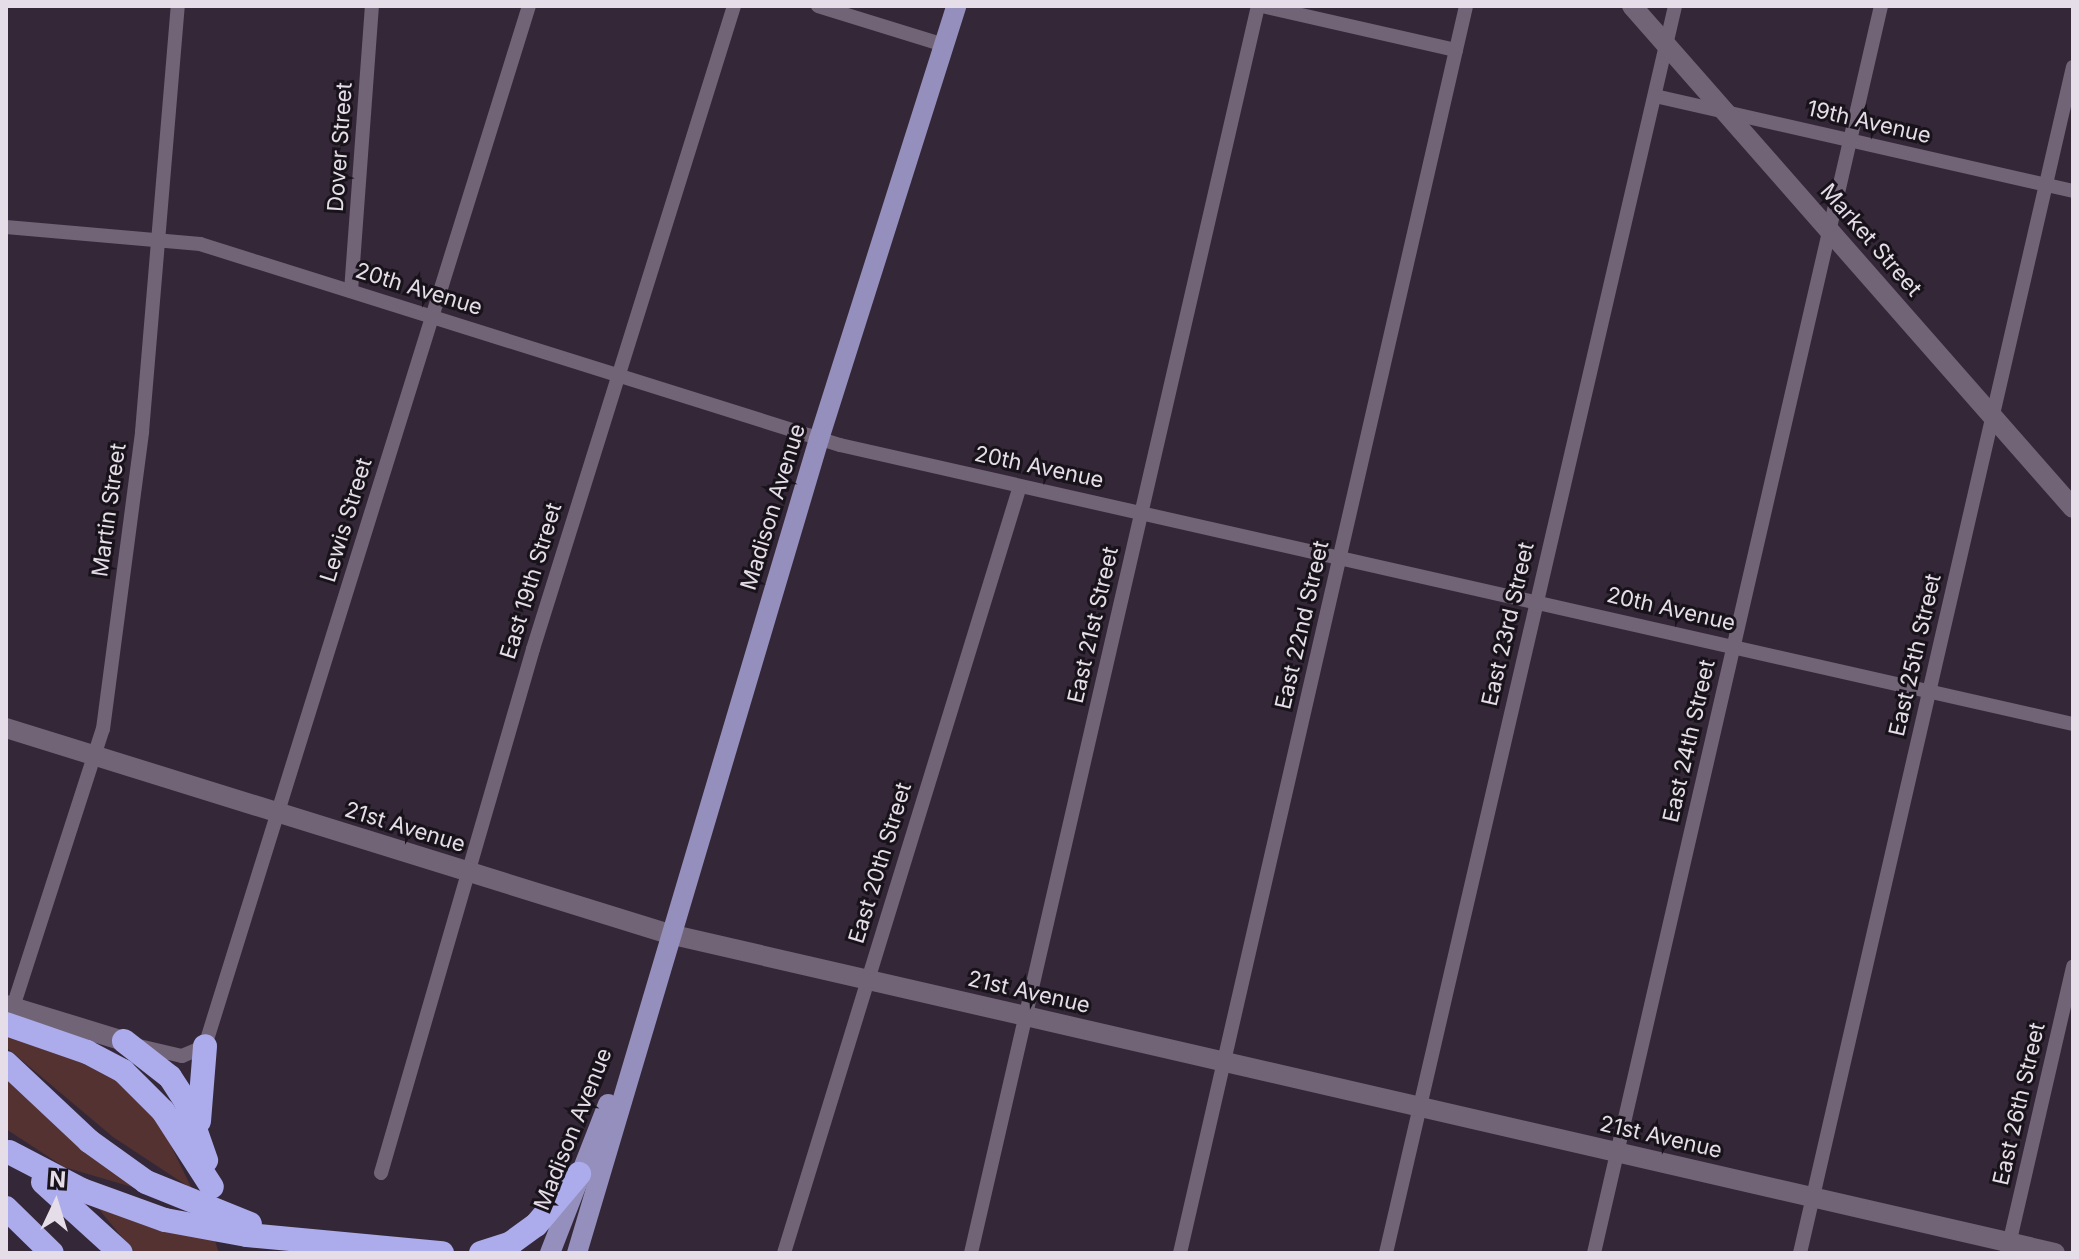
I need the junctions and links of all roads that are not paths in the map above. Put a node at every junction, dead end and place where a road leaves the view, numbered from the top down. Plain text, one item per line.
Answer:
1 (178, 6) edge
2 (372, 6) edge
3 (529, 6) edge
4 (734, 6) edge
5 (818, 6) edge
6 (956, 6) edge
7 (1260, 6) edge
8 (1466, 6) edge
9 (1632, 6) edge
10 (1675, 6) edge
11 (1881, 6) edge
12 (944, 45) junction
13 (1666, 45) junction
14 (1456, 50) junction
15 (2073, 67) edge
16 (1655, 96) junction
17 (1725, 112) junction
18 (1850, 140) junction
19 (2045, 185) junction
20 (2073, 191) edge
21 (6, 227) edge
22 (1830, 229) junction
23 (161, 238) junction
24 (351, 291) junction
25 (432, 317) junction
26 (619, 375) junction
27 (1992, 416) junction
28 (819, 439) junction
29 (1020, 486) junction
30 (2073, 508) edge
31 (1141, 512) junction
32 (1340, 555) junction
33 (1536, 601) junction
34 (1734, 646) junction
35 (1930, 691) junction
36 (2073, 724) edge
37 (6, 728) edge
38 (95, 756) junction
39 (279, 813) junction
40 (466, 871) junction
41 (669, 934) junction
42 (2073, 966) edge
43 (867, 980) junction
44 (8, 1012) edge
45 (1026, 1015) junction
46 (643, 1023) junction
47 (124, 1041) junction
48 (205, 1046) junction
49 (1225, 1060) junction
50 (6, 1063) edge
51 (1420, 1106) junction
52 (199, 1135) junction
53 (1617, 1151) junction
54 (7, 1152) edge
55 (381, 1173) dead end
56 (579, 1174) junction
57 (1813, 1197) junction
58 (6, 1208) edge
59 (209, 1209) junction
60 (242, 1237) edge
61 (2009, 1248) edge
62 (401, 1251) edge
63 (52, 1253) edge
64 (121, 1253) edge
65 (442, 1253) edge
66 (481, 1253) edge
67 (550, 1253) edge
68 (577, 1253) edge
69 (784, 1253) edge
70 (971, 1253) edge
71 (1180, 1253) edge
72 (1386, 1253) edge
73 (1594, 1253) edge
74 (1800, 1253) edge
75 (2055, 1253) edge

1 - 23 street, Martin Street
2 - 24 street, Dover Street
3 - 25 street, Lewis Street
4 - 26 street, East 19th Street
5 - 12 street
6 - 12 main road, Madison Avenue
7 - 14 street
7 - 31 street, East 21st Street
8 - 14 street, East 22nd Street
9 - 13 street, Market Street
10 - 13 street, East 23rd Street
11 - 18 street, East 24th Street
12 - 28 main road, Madison Avenue
13 - 16 street, East 23rd Street
13 - 17 street, Market Street
14 - 32 street, East 22nd Street
15 - 19 street, East 25th Street
16 - 17 street, 19th Avenue
16 - 33 street, East 23rd Street
17 - 18 street, 19th Avenue
17 - 22 street, Market Street
18 - 19 street, 19th Avenue
18 - 22 street, East 24th Street
19 - 20 street, 19th Avenue
19 - 27 street, East 25th Street
21 - 23 street, 20th Avenue
22 - 27 street, Market Street
22 - 34 street, East 24th Street
23 - 24 street, 20th Avenue
23 - 38 street, Martin Street
24 - 25 street, 20th Avenue
25 - 26 street, 20th Avenue
25 - 39 street, Lewis Street
26 - 28 street, 20th Avenue
26 - 40 street, East 19th Street
27 - 30 street, Market Street
27 - 35 street, East 25th Street
28 - 29 street, 20th Avenue
28 - 41 main road, Madison Avenue
29 - 31 street, 20th Avenue
29 - 43 street, East 20th Street
31 - 32 street, 20th Avenue
31 - 45 street, East 21st Street
32 - 33 street, 20th Avenue
32 - 49 street, East 22nd Street
33 - 34 street, 20th Avenue
33 - 51 street, East 23rd Street
34 - 35 street, 20th Avenue
34 - 53 street, East 24th Street
35 - 36 street, 20th Avenue
35 - 57 street, East 25th Street
37 - 38 street, 21st Avenue
38 - 39 street, 21st Avenue
38 - 44 street, Martin Street
39 - 40 street, 21st Avenue
39 - 48 street, Lewis Street
40 - 41 street, 21st Avenue
40 - 55 street, East 19th Street
41 - 43 street, 21st Avenue
41 - 46 main road, Madison Avenue
42 - 61 street, East 26th Street
43 - 45 street, 21st Avenue
43 - 69 street, East 20th Street
44 - 47 street
44 - 59 highway
45 - 49 street, 21st Avenue
45 - 70 street, East 21st Street
46 - 56 main road, Madison Avenue
46 - 68 main road, Madison Avenue
47 - 48 street
47 - 52 highway
48 - 52 highway
49 - 51 street, 21st Avenue
49 - 71 street, East 22nd Street
50 - 59 highway
51 - 53 street, 21st Avenue
51 - 72 street, East 23rd Street
52 - 59 highway
53 - 57 street, 21st Avenue
53 - 73 street, East 24th Street
54 - 59 highway
54 - 64 highway
56 - 66 highway
56 - 67 main road, Madison Avenue
57 - 61 street, 21st Avenue
57 - 74 street, East 25th Street
58 - 63 highway
59 - 60 highway
59 - 60 highway
60 - 62 highway
61 - 75 street, 21st Avenue
62 - 65 highway

